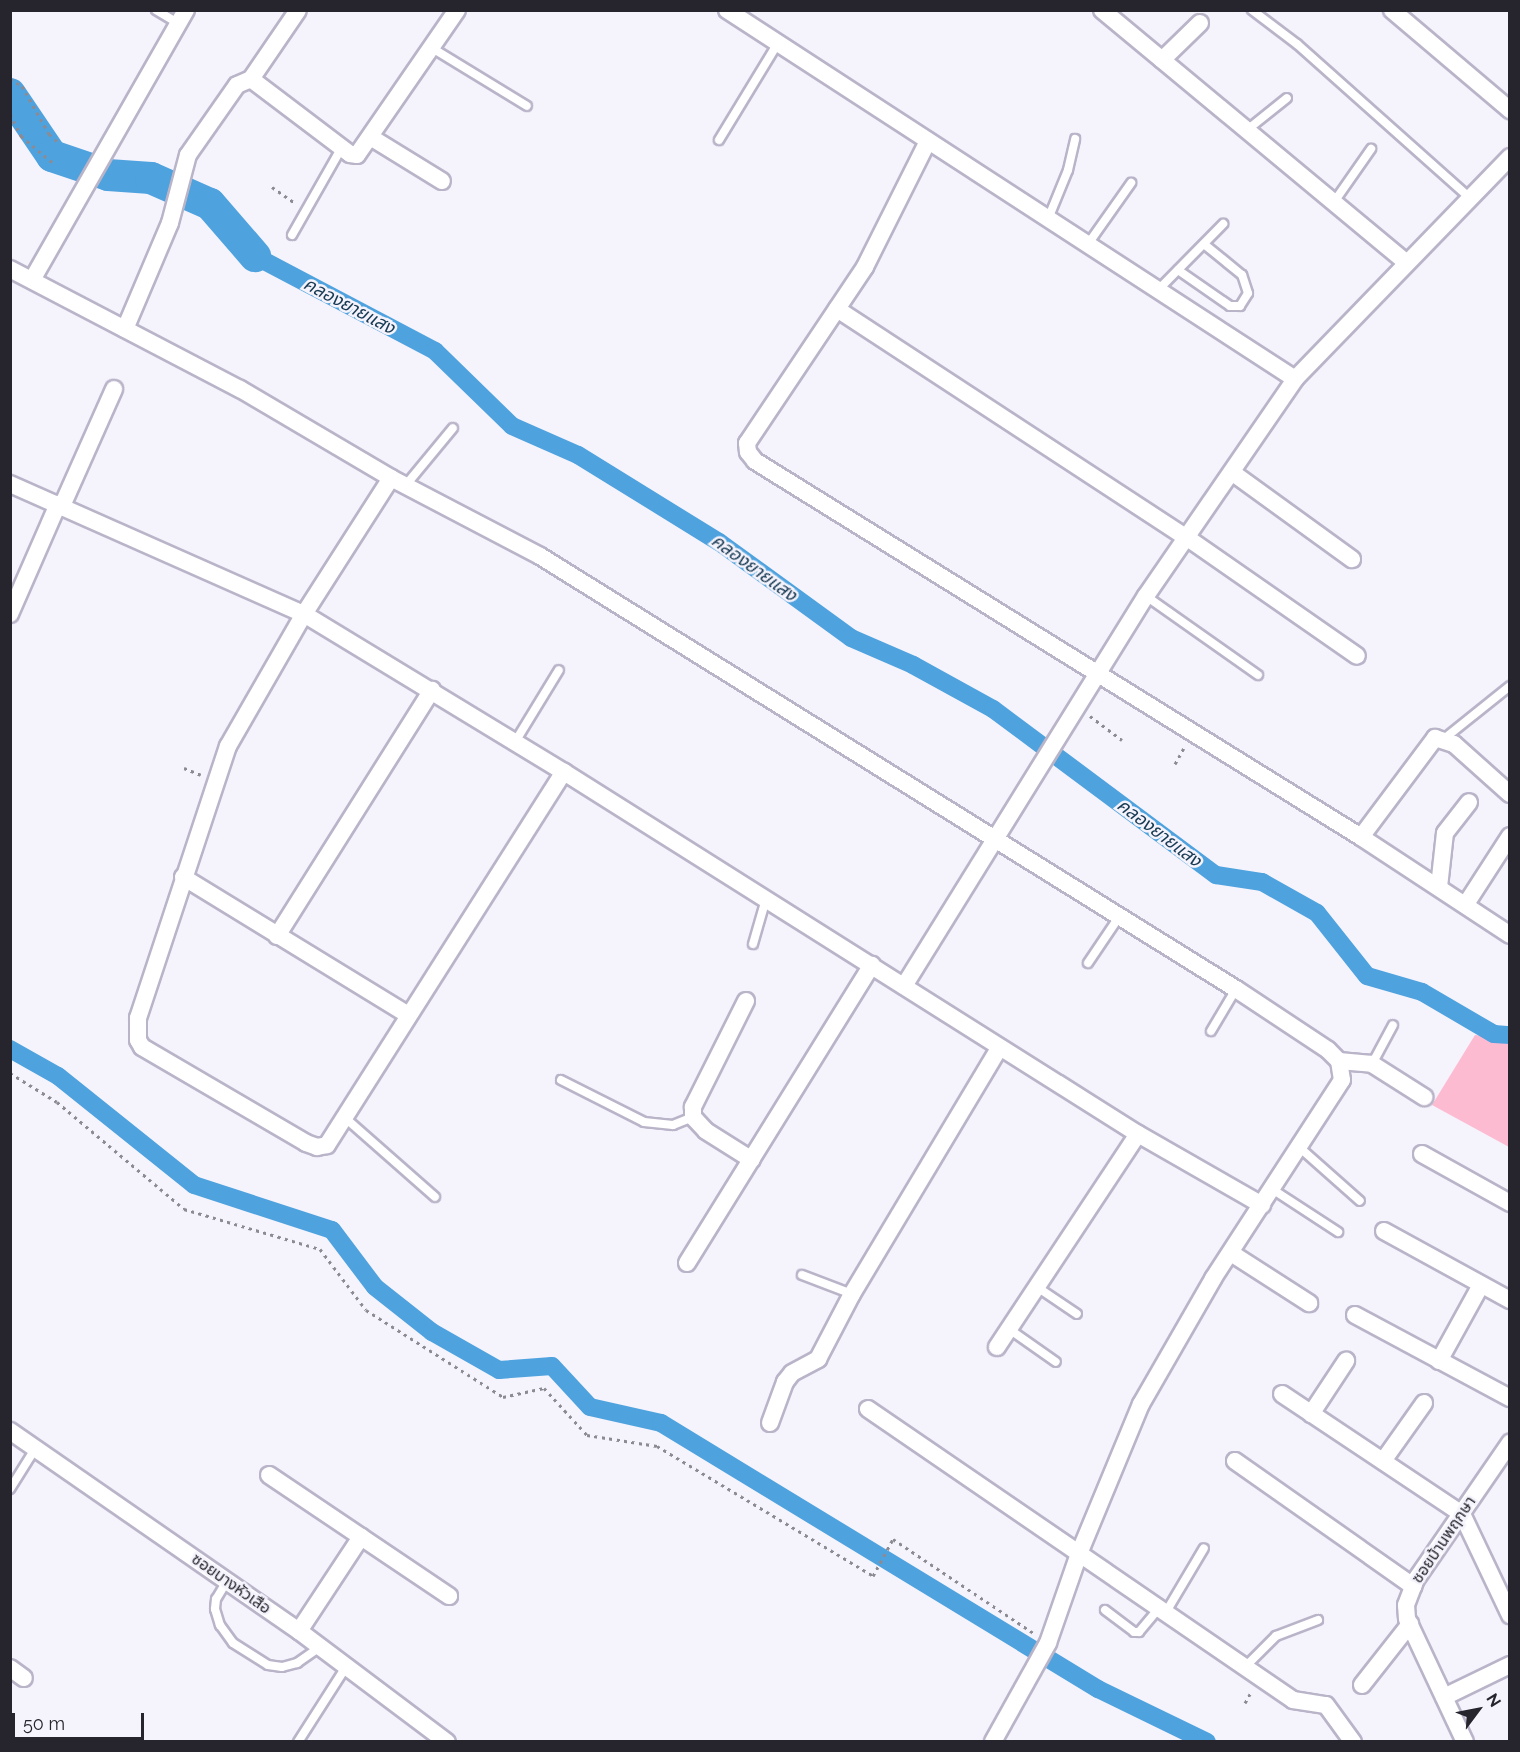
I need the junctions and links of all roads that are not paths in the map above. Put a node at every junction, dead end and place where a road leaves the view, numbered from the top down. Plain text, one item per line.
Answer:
1 (156, 10) edge
2 (298, 10) edge
3 (457, 10) edge
4 (727, 10) edge
5 (1102, 10) edge
6 (1252, 10) edge
7 (1392, 10) edge
8 (182, 17) edge
9 (1200, 23) dead end
10 (778, 43) junction
11 (432, 48) junction
12 (1162, 60) junction
13 (251, 79) junction
14 (1287, 98) dead end
15 (527, 106) dead end
16 (1509, 110) edge
17 (1247, 130) junction
18 (372, 138) junction
19 (719, 140) dead end
20 (1075, 140) dead end
21 (928, 141) junction
22 (342, 147) junction
23 (1371, 149) dead end
24 (1509, 157) edge
25 (442, 181) dead end
26 (1131, 183) dead end
27 (1476, 192) junction
28 (1334, 202) junction
29 (1048, 219) junction
30 (1223, 224) dead end
31 (292, 235) dead end
32 (1088, 244) junction
33 (1204, 244) junction
34 (1407, 263) junction
35 (10, 269) edge
36 (1178, 270) junction
37 (32, 280) junction
38 (1158, 290) junction
39 (837, 309) junction
40 (125, 329) junction
41 (1295, 379) junction
42 (114, 389) dead end
43 (453, 428) dead end
44 (1233, 473) junction
45 (398, 482) junction
46 (10, 484) edge
47 (60, 505) junction
48 (1186, 537) junction
49 (1352, 560) dead end
50 (1146, 596) junction
51 (10, 614) edge
52 (304, 614) junction
53 (1357, 656) dead end
54 (559, 670) dead end
55 (1097, 675) junction
56 (1258, 675) dead end
57 (1509, 686) edge
58 (432, 690) junction
59 (1445, 738) junction
60 (515, 742) junction
61 (564, 772) junction
62 (1509, 794) edge
63 (1469, 802) dead end
64 (1509, 836) edge
65 (1361, 837) junction
66 (993, 839) junction
67 (183, 877) junction
68 (1439, 888) junction
69 (766, 899) junction
70 (1466, 904) junction
71 (1119, 916) junction
72 (1509, 935) edge
73 (277, 936) junction
74 (753, 944) dead end
75 (1088, 963) dead end
76 (872, 965) junction
77 (904, 986) junction
78 (1236, 989) junction
79 (746, 1001) dead end
80 (408, 1015) junction
81 (1393, 1025) dead end
82 (1211, 1031) dead end
83 (999, 1048) junction
84 (1339, 1061) junction
85 (1371, 1064) junction
86 (561, 1080) dead end
87 (1424, 1097) dead end
88 (344, 1117) junction
89 (693, 1117) junction
90 (1138, 1134) junction
91 (1299, 1147) junction
92 (1422, 1154) dead end
93 (752, 1160) junction
94 (1272, 1189) junction
95 (435, 1197) dead end
96 (1360, 1201) dead end
97 (1509, 1203) edge
98 (1262, 1205) junction
99 (1384, 1231) dead end
100 (1338, 1232) dead end
101 (1231, 1252) junction
102 (687, 1263) dead end
103 (802, 1275) dead end
104 (1481, 1285) junction
105 (1037, 1287) junction
106 (852, 1294) junction
107 (1509, 1300) edge
108 (1309, 1303) dead end
109 (1077, 1314) dead end
110 (1355, 1315) dead end
111 (1009, 1329) junction
112 (998, 1347) dead end
113 (1346, 1361) dead end
114 (1440, 1361) junction
115 (1056, 1362) dead end
116 (1282, 1394) dead end
117 (1509, 1398) edge
118 (1424, 1403) dead end
119 (868, 1409) dead end
120 (1311, 1413) junction
121 (770, 1423) dead end
122 (10, 1431) edge
123 (1509, 1443) edge
124 (35, 1449) junction
125 (1234, 1461) dead end
126 (1383, 1461) junction
127 (269, 1475) dead end
128 (10, 1489) edge
129 (1462, 1514) junction
130 (362, 1537) junction
131 (1204, 1548) dead end
132 (1080, 1551) junction
133 (227, 1581) junction
134 (1413, 1586) junction
135 (449, 1596) dead end
136 (1163, 1609) junction
137 (1106, 1610) dead end
138 (1509, 1615) edge
139 (1318, 1620) dead end
140 (1410, 1624) junction
141 (299, 1631) junction
142 (321, 1647) junction
143 (1509, 1665) edge
144 (346, 1667) junction
145 (1245, 1667) junction
146 (1362, 1685) dead end
147 (1444, 1697) junction
148 (298, 1742) edge
149 (447, 1742) edge
150 (993, 1742) edge
151 (1353, 1742) edge
152 (1465, 1742) edge

1 - 8 lane
2 - 13 street
3 - 11 street
4 - 10 street
5 - 12 street
6 - 27 lane
7 - 16 street
8 - 37 street
9 - 12 street
10 - 19 lane
10 - 21 street
11 - 15 lane
11 - 18 street
12 - 17 street
13 - 22 street
13 - 40 street
14 - 17 lane
17 - 28 street
18 - 22 street
18 - 25 street
20 - 29 lane
21 - 29 street
21 - 39 street
22 - 31 lane
23 - 28 lane
24 - 27 street
26 - 32 lane
27 - 34 street
28 - 34 street
29 - 32 street
30 - 33 lane
32 - 38 street
33 - 36 lane
33 - 36 lane
34 - 41 street
35 - 37 street
36 - 38 lane
37 - 40 street
38 - 41 street
39 - 48 street
39 - 55 street
40 - 45 street
41 - 44 street
42 - 47 street
43 - 45 lane
44 - 48 street
44 - 49 street
45 - 52 street
45 - 66 street
46 - 47 street
47 - 51 street
47 - 52 street
48 - 50 street
48 - 53 street
50 - 55 street
50 - 56 lane
52 - 58 street
52 - 67 street
54 - 60 lane
55 - 65 street
55 - 66 street
57 - 59 lane
58 - 60 street
58 - 73 street
59 - 62 street
59 - 65 street
60 - 61 street
61 - 69 street
61 - 80 street
63 - 68 street
64 - 70 street
65 - 68 street
66 - 71 street
66 - 77 street
67 - 73 street
67 - 88 street
68 - 70 street
69 - 74 lane
69 - 76 street
70 - 72 street
71 - 75 lane
71 - 78 street
73 - 80 street
76 - 77 street
76 - 93 street
77 - 83 street
78 - 82 lane
78 - 84 street
79 - 89 street
80 - 88 street
81 - 85 lane
83 - 90 street
83 - 106 street
84 - 85 street
84 - 91 street
85 - 87 street
86 - 89 lane
88 - 95 lane
89 - 93 street
90 - 98 street
90 - 105 street
91 - 94 street
91 - 96 lane
92 - 97 street
93 - 102 street
94 - 98 street
94 - 100 lane
98 - 101 street
99 - 104 street
101 - 108 street
101 - 132 street
103 - 106 lane
104 - 107 street
104 - 114 street
105 - 109 lane
105 - 111 street
106 - 121 street
110 - 114 street
111 - 112 street
111 - 115 lane
113 - 120 street
114 - 117 street
116 - 120 street
118 - 126 street
119 - 132 street
120 - 126 street
122 - 124 street, ซอยบางหัวเสือ
123 - 129 street, ซอยบ้านพฤกษา
124 - 128 lane
124 - 133 street, ซอยบางหัวเสือ
125 - 134 street
126 - 129 street
127 - 130 street
129 - 134 street, ซอยบ้านพฤกษา
129 - 138 street
130 - 135 street
130 - 141 street
131 - 136 lane
132 - 136 street
132 - 150 street
133 - 141 street, ซอยบางหัวเสือ
133 - 142 lane
134 - 140 street, ซอยบ้านพฤกษา
136 - 137 lane
136 - 145 street
139 - 145 lane
140 - 146 street
140 - 147 street, ซอยบ้านพฤกษา
141 - 142 street, ซอยบางหัวเสือ
142 - 144 street, ซอยบางหัวเสือ
143 - 147 street
144 - 148 lane
144 - 149 street, ซอยบางหัวเสือ
145 - 151 street
147 - 152 street, ซอยบ้านพฤกษา

